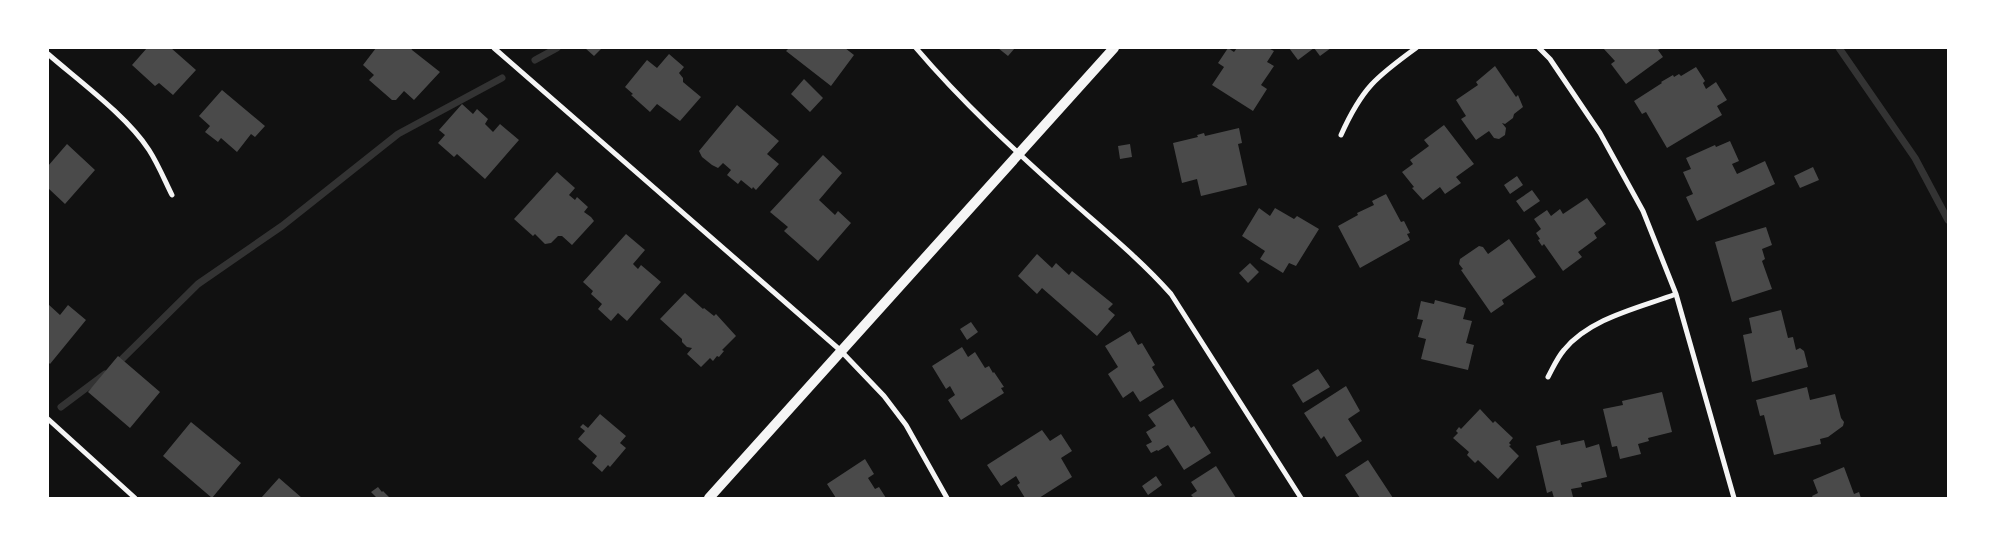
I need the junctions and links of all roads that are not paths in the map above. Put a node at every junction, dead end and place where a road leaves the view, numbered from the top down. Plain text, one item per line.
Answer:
1 (494, 48) edge
2 (916, 48) edge
3 (1114, 48) edge
4 (1416, 48) edge
5 (1539, 48) edge
6 (48, 54) edge
7 (1342, 135) dead end
8 (1018, 153) junction
9 (172, 196) dead end
10 (1676, 294) junction
11 (840, 350) junction
12 (1548, 377) dead end
13 (48, 419) edge
14 (136, 498) edge
15 (709, 498) edge
16 (947, 498) edge
17 (1301, 498) edge
18 (1734, 498) edge

1 - 11 street
2 - 8 street
3 - 8 main road
4 - 7 street
5 - 10 street
6 - 9 street
8 - 11 main road
8 - 17 street
10 - 12 street
10 - 18 street
11 - 15 main road
11 - 16 street
13 - 14 street

